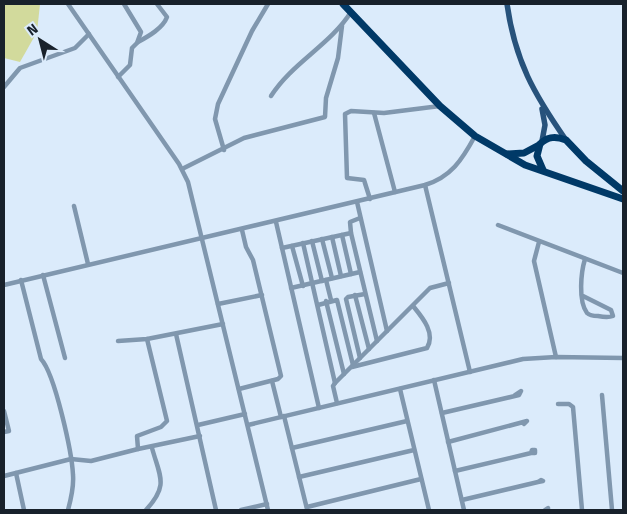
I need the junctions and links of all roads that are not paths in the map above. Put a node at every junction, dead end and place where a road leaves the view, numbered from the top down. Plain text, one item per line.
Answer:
1 (68, 4) edge
2 (124, 4) edge
3 (157, 4) edge
4 (268, 4) edge
5 (343, 4) edge
6 (507, 4) edge
7 (351, 12) junction
8 (342, 26) junction
9 (89, 34) junction
10 (137, 43) junction
11 (118, 77) junction
12 (4, 87) edge
13 (271, 96) dead end
14 (539, 102) junction
15 (440, 106) junction
16 (374, 113) junction
17 (475, 136) junction
18 (566, 140) junction
19 (541, 142) junction
20 (224, 150) junction
21 (502, 153) junction
22 (182, 169) junction
23 (543, 171) junction
24 (602, 176) junction
25 (425, 185) junction
26 (594, 190) junction
27 (623, 191) edge
28 (395, 192) junction
29 (370, 199) junction
30 (623, 199) edge
31 (356, 202) junction
32 (74, 206) dead end
33 (360, 218) junction
34 (276, 222) junction
35 (498, 225) dead end
36 (242, 230) junction
37 (350, 233) junction
38 (342, 235) junction
39 (332, 237) junction
40 (202, 238) junction
41 (322, 239) junction
42 (312, 241) junction
43 (539, 242) junction
44 (303, 243) junction
45 (292, 246) junction
46 (282, 248) junction
47 (585, 259) junction
48 (88, 264) junction
49 (360, 272) junction
50 (623, 273) edge
51 (351, 274) junction
52 (43, 275) junction
53 (341, 276) junction
54 (332, 278) junction
55 (21, 280) junction
56 (324, 280) junction
57 (313, 283) junction
58 (449, 283) junction
59 (4, 285) edge
60 (303, 286) junction
61 (291, 288) junction
62 (262, 294) junction
63 (365, 294) junction
64 (355, 295) junction
65 (583, 296) junction
66 (329, 301) junction
67 (218, 304) junction
68 (318, 305) junction
69 (412, 306) junction
70 (223, 324) junction
71 (387, 331) junction
72 (176, 334) junction
73 (147, 339) junction
74 (118, 341) dead end
75 (377, 341) junction
76 (369, 350) junction
77 (556, 357) junction
78 (65, 358) dead end
79 (360, 358) junction
80 (623, 358) edge
81 (352, 366) junction
82 (470, 372) junction
83 (344, 374) junction
84 (434, 380) junction
85 (272, 381) junction
86 (335, 383) junction
87 (239, 389) junction
88 (400, 389) junction
89 (516, 395) dead end
90 (602, 395) dead end
91 (336, 403) junction
92 (558, 404) dead end
93 (319, 408) junction
94 (4, 411) edge
95 (442, 413) junction
96 (245, 414) junction
97 (282, 417) junction
98 (407, 421) junction
99 (524, 424) dead end
100 (198, 425) junction
101 (248, 425) junction
102 (4, 432) edge
103 (200, 436) junction
104 (448, 442) junction
105 (152, 448) junction
106 (292, 448) junction
107 (138, 449) junction
108 (414, 450) junction
109 (531, 453) dead end
110 (71, 459) junction
111 (455, 471) junction
112 (16, 472) junction
113 (4, 476) edge
114 (299, 477) junction
115 (421, 479) junction
116 (538, 482) dead end
117 (462, 500) junction
118 (267, 504) junction
119 (307, 509) edge
120 (24, 510) edge
121 (68, 510) edge
122 (146, 510) edge
123 (216, 510) edge
124 (241, 510) edge
125 (268, 510) edge
126 (422, 510) edge
127 (429, 510) edge
128 (464, 510) edge
129 (582, 510) edge
130 (612, 510) edge

1 - 9 street
2 - 10 street
3 - 10 street
4 - 20 street
5 - 7 highway
6 - 14 main road
7 - 8 street
7 - 15 highway
8 - 13 street
8 - 20 street
9 - 11 street
9 - 12 street
10 - 11 street
11 - 22 street
14 - 18 main road
14 - 19 main road
15 - 16 street
15 - 17 highway
16 - 28 street
16 - 29 street
17 - 21 highway
17 - 25 street
18 - 19 highway
18 - 24 highway
19 - 21 highway
19 - 23 highway
20 - 22 street
21 - 23 highway
22 - 40 street
23 - 26 highway
24 - 26 highway
24 - 27 highway
25 - 28 street
25 - 58 street
26 - 30 highway
28 - 29 street
29 - 31 street
31 - 33 street
31 - 34 street
32 - 48 street
33 - 37 street
33 - 71 street
34 - 36 street
34 - 46 street
35 - 43 street
36 - 40 street
36 - 62 street
37 - 38 street
37 - 49 street
38 - 39 street
38 - 51 street
39 - 41 street
39 - 53 street
40 - 48 street
40 - 67 street
41 - 42 street
41 - 54 street
42 - 44 street
42 - 56 street
43 - 47 street
43 - 77 street
44 - 45 street
44 - 57 street
45 - 46 street
45 - 60 street
46 - 61 street
47 - 50 street
47 - 65 street
48 - 52 street
49 - 51 street
49 - 63 street
51 - 53 street
52 - 55 street
52 - 78 street
53 - 54 street
54 - 56 street
55 - 59 street
55 - 110 street
56 - 57 street
56 - 66 street
57 - 60 street
57 - 68 street
58 - 69 street
58 - 82 street
60 - 61 street
61 - 93 street
62 - 67 street
62 - 85 street
63 - 64 street
63 - 75 street
64 - 76 street
64 - 79 street
65 - 65 street
66 - 68 street
66 - 81 street
66 - 83 street
67 - 70 street
68 - 86 street
69 - 71 street
69 - 81 street
70 - 72 street
70 - 87 street
71 - 75 street
72 - 73 street
72 - 100 street
73 - 74 street
73 - 107 street
75 - 76 street
76 - 79 street
77 - 80 street
77 - 82 street
79 - 81 street
81 - 83 street
82 - 84 street
83 - 86 street
84 - 88 street
84 - 95 street
85 - 87 street
85 - 97 street
86 - 91 street
87 - 96 street
88 - 91 street
88 - 98 street
89 - 95 street
90 - 130 street
91 - 93 street
92 - 129 street
93 - 97 street
94 - 102 street
95 - 104 street
96 - 100 street
96 - 101 street
97 - 101 street
97 - 106 street
98 - 106 street
98 - 108 street
99 - 104 street
100 - 103 street
101 - 118 street
103 - 105 street
103 - 123 street
104 - 111 street
105 - 107 street
105 - 122 street
106 - 114 street
107 - 110 street
108 - 114 street
108 - 115 street
109 - 111 street
110 - 112 street
110 - 121 street
111 - 117 street
112 - 113 street
112 - 120 street
114 - 119 street
115 - 119 street
115 - 127 street
116 - 117 street
117 - 128 street
118 - 124 street
118 - 125 street
126 - 127 street

